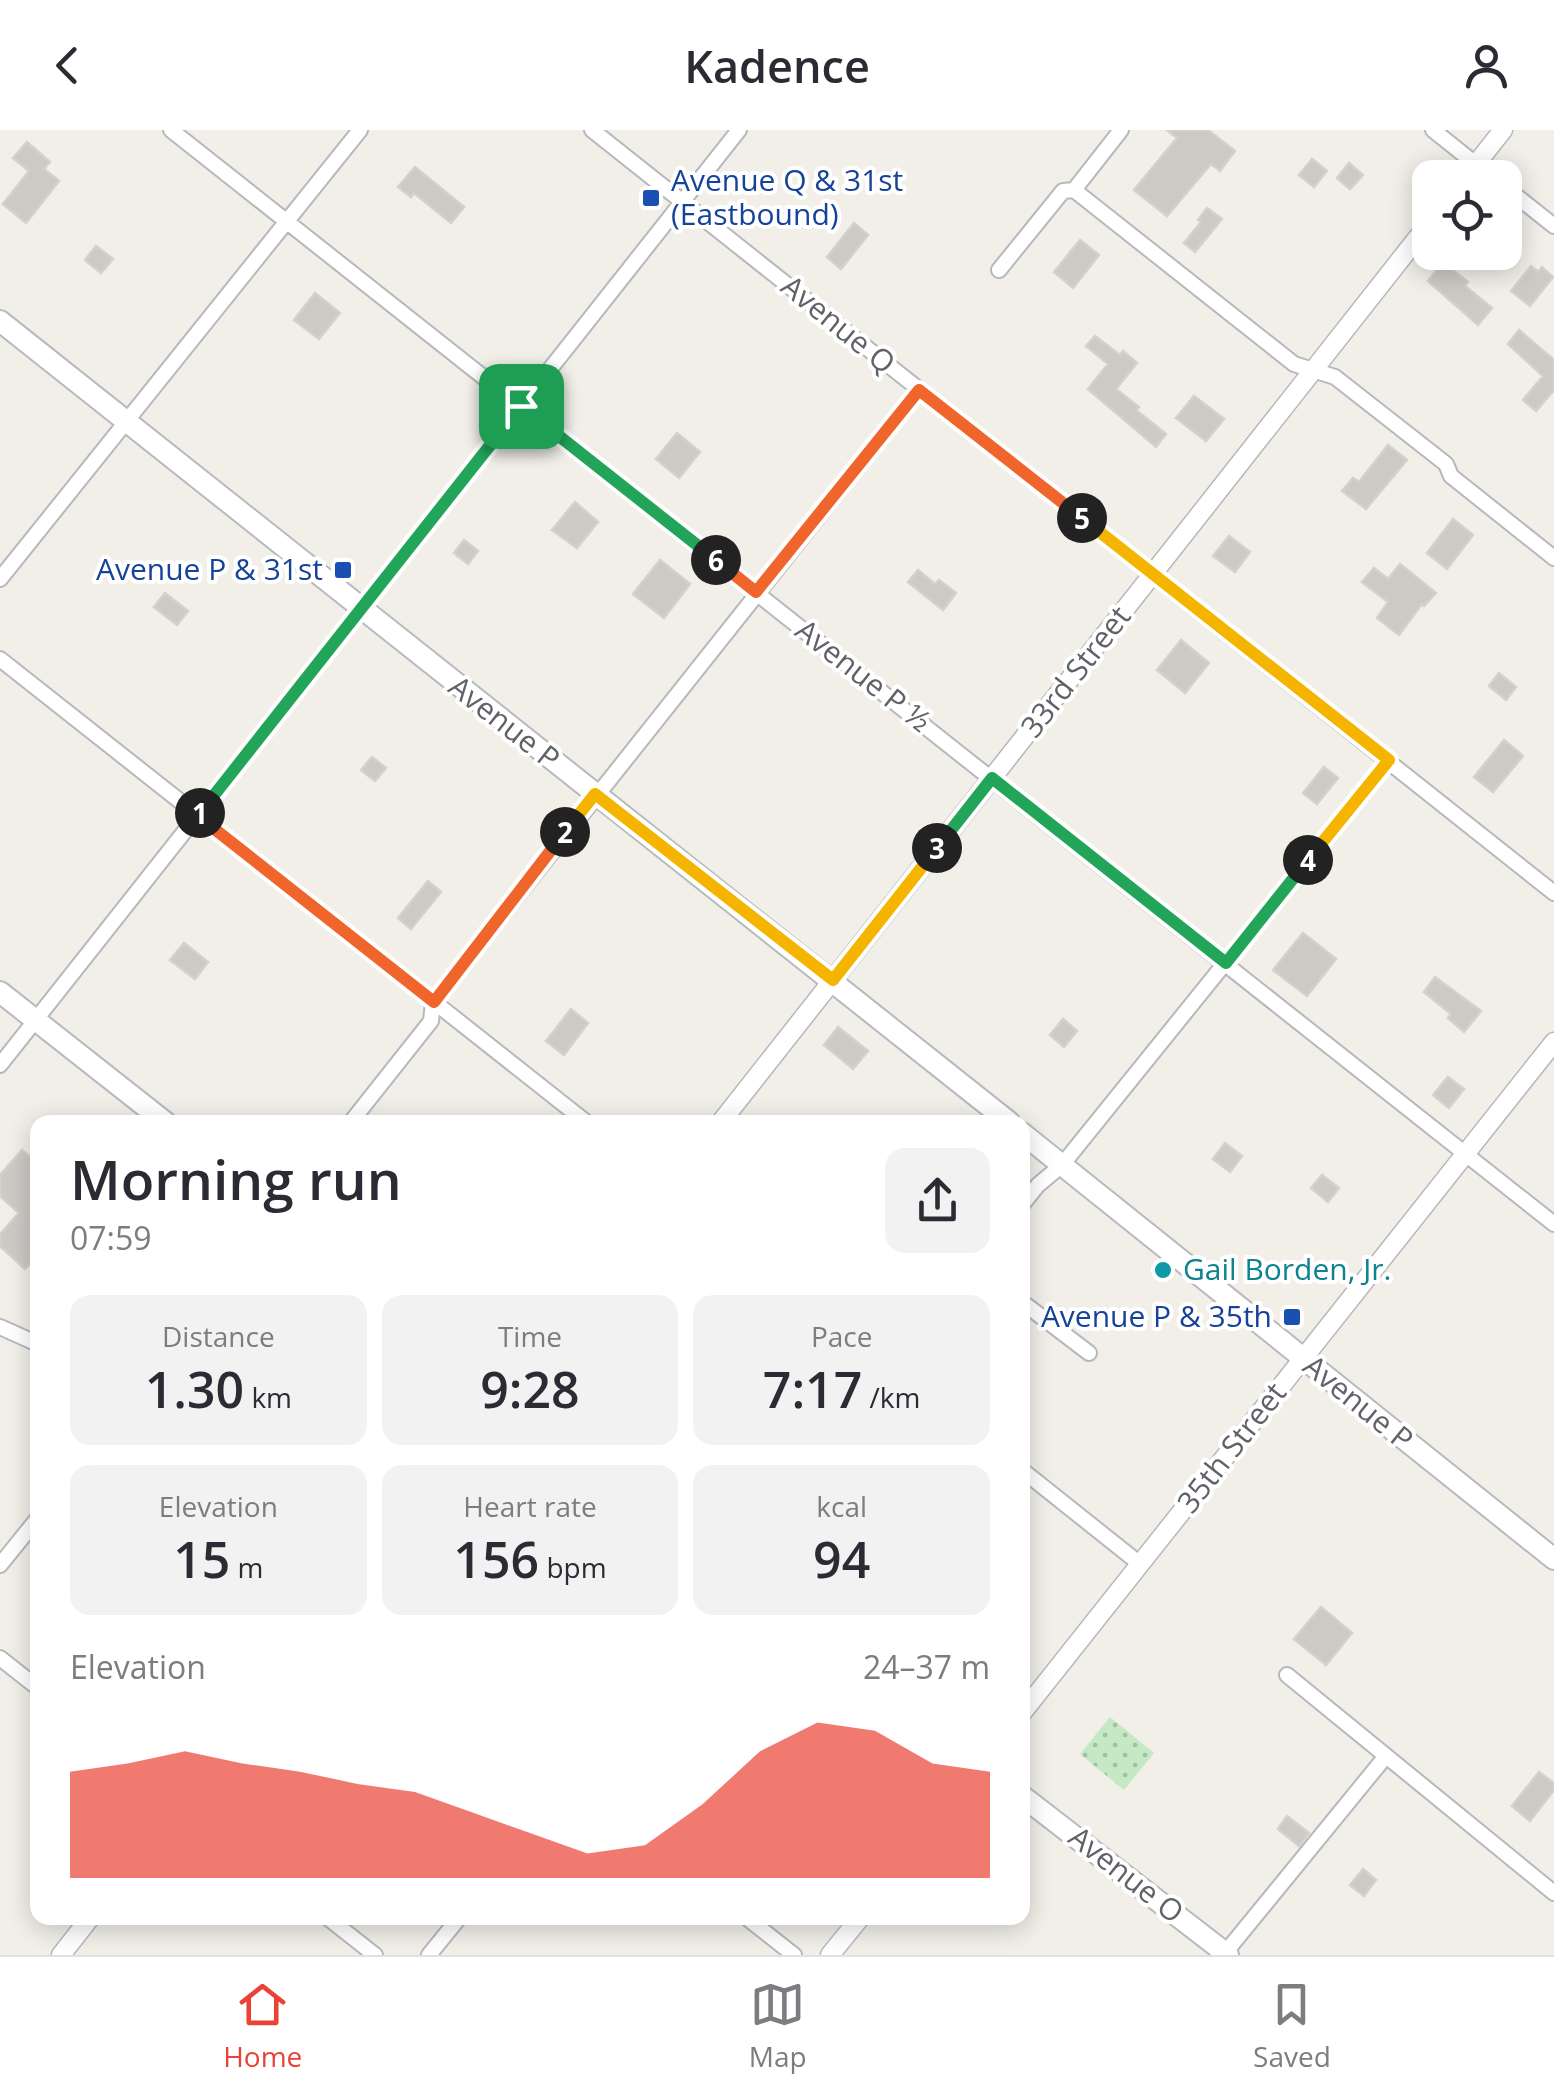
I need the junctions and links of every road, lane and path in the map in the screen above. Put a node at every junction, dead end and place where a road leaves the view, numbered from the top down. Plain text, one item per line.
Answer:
1 (171, 130) edge
2 (360, 130) edge
3 (592, 130) edge
4 (739, 130) edge
5 (1121, 130) edge
6 (1433, 130) edge
7 (1503, 130) edge
8 (1460, 160) edge
9 (1479, 160) edge
10 (1074, 190) junction
11 (1522, 201) edge
12 (682, 202) junction
13 (287, 221) junction
14 (1554, 226) edge
15 (1412, 245) edge
16 (999, 270) dead end
17 (0, 322) edge
18 (1314, 371) junction
19 (919, 390) junction
20 (521, 406) junction
21 (125, 421) junction
22 (1554, 558) edge
23 (1153, 574) junction
24 (0, 580) edge
25 (756, 592) junction
26 (360, 610) junction
27 (0, 659) edge
28 (1389, 760) junction
29 (992, 778) junction
30 (595, 794) junction
31 (198, 816) junction
32 (1554, 893) edge
33 (1226, 963) junction
34 (833, 980) junction
35 (0, 992) edge
36 (434, 1002) junction
37 (35, 1020) junction
38 (1554, 1042) edge
39 (0, 1065) edge
40 (156, 1115) edge
41 (356, 1115) edge
42 (577, 1115) edge
43 (727, 1115) edge
44 (1000, 1115) edge
45 (1030, 1139) edge
46 (1466, 1154) junction
47 (1062, 1165) junction
48 (1030, 1195) edge
49 (1554, 1224) edge
50 (1030, 1308) edge
51 (0, 1326) edge
52 (30, 1340) edge
53 (1089, 1353) dead end
54 (1303, 1359) junction
55 (1030, 1476) edge
56 (30, 1528) edge
57 (1554, 1559) edge
58 (1140, 1564) junction
59 (0, 1565) edge
60 (0, 1658) edge
61 (1287, 1675) dead end
62 (30, 1682) edge
63 (1030, 1703) edge
64 (1386, 1756) junction
65 (1030, 1802) edge
66 (1554, 1893) edge
67 (85, 1925) edge
68 (337, 1925) edge
69 (453, 1925) edge
70 (756, 1925) edge
71 (854, 1925) edge
72 (1227, 1954) edge
73 (61, 1955) edge
74 (375, 1955) edge
75 (429, 1955) edge
76 (794, 1955) edge
77 (830, 1955) edge

1 - 13 street, Avenue P ½
2 - 13 street
3 - 12 street, Avenue Q
4 - 12 street
5 - 10 street
6 - 8 street
7 - 9 street
10 - 16 street
10 - 18 street
11 - 14 street
12 - 19 street, Avenue Q
12 - 20 street
13 - 20 street, Avenue P ½
13 - 21 street
15 - 18 street, 33rd Street
17 - 21 main road, Avenue P
18 - 22 street
18 - 23 street, 33rd Street
19 - 23 street, Avenue Q
19 - 25 street
20 - 25 street, Avenue P ½
20 - 26 street
21 - 24 street
21 - 26 main road, Avenue P
23 - 28 street, Avenue Q
23 - 29 street, 33rd Street
25 - 29 street, Avenue P ½
25 - 30 street
26 - 30 main road, Avenue P
26 - 31 street
27 - 31 street
28 - 32 street, Avenue Q
28 - 33 street
29 - 33 street, Avenue P ½
29 - 34 street, 33rd Street
30 - 34 main road, Avenue P
30 - 36 street
31 - 36 street
31 - 37 street
33 - 46 street, Avenue P ½
33 - 47 street
34 - 43 street, 33rd Street
34 - 44 main road, Avenue P
35 - 37 main road
36 - 41 street
36 - 42 street
37 - 39 street
37 - 40 main road
38 - 46 street, 35th Street
45 - 47 main road, Avenue P
46 - 49 street, Avenue P ½
46 - 54 street, 35th Street
47 - 48 street
47 - 54 main road, Avenue P
50 - 53 street
51 - 52 street
54 - 57 main road, Avenue P
54 - 58 street, 35th Street
55 - 58 street
56 - 59 street
58 - 63 street, 35th Street
60 - 62 street
61 - 64 street
64 - 66 street
64 - 72 street
65 - 72 main road, Avenue O
67 - 73 street
68 - 74 street
69 - 75 street
70 - 76 street
71 - 77 street

